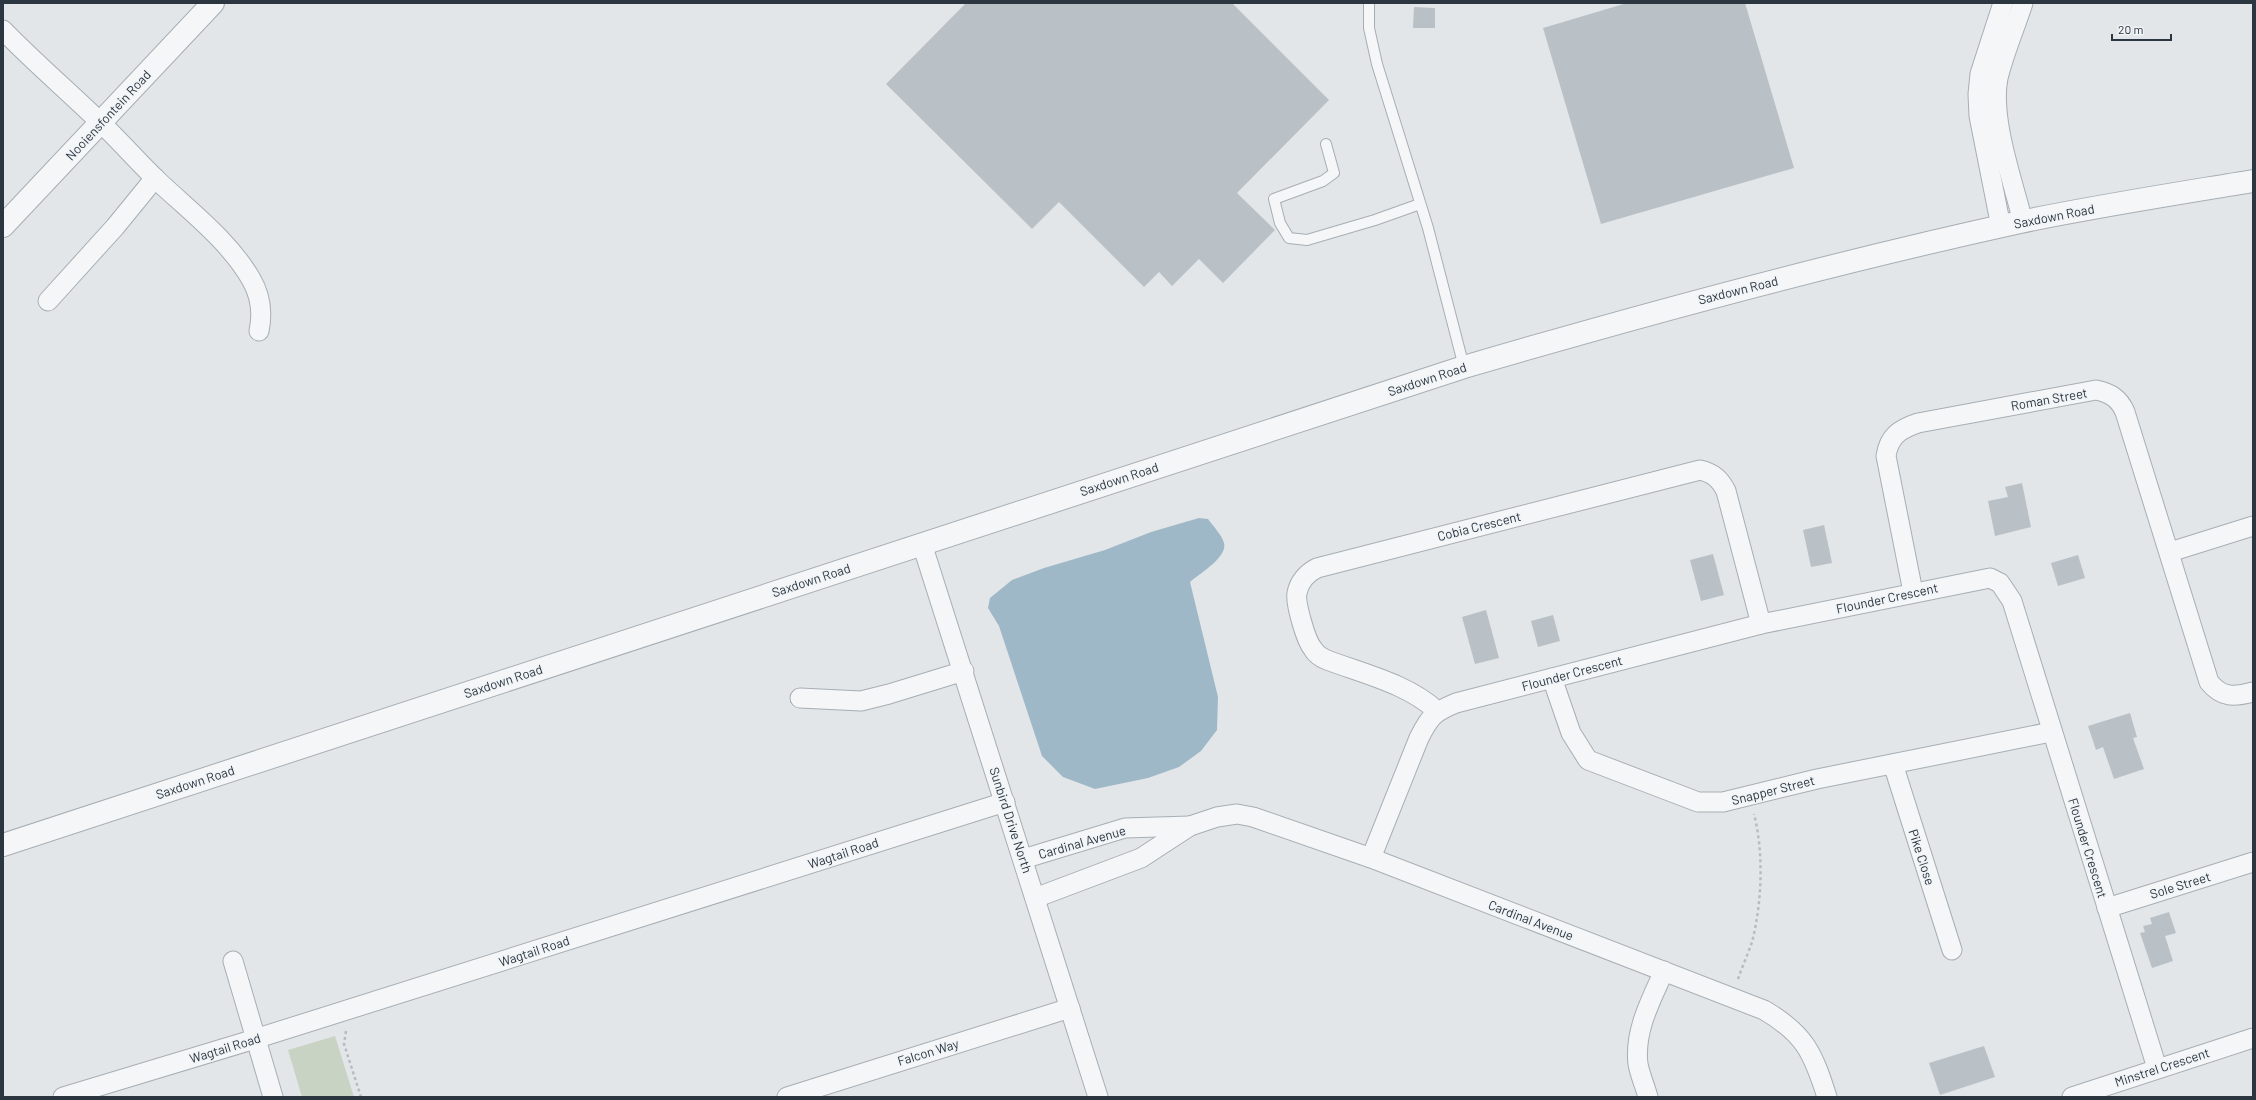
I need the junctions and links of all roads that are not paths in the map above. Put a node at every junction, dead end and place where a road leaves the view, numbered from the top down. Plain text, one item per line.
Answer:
1 (213, 3) edge
2 (1369, 3) edge
3 (2003, 3) edge
4 (2023, 3) edge
5 (3, 30) edge
6 (101, 122) junction
7 (1326, 144) dead end
8 (155, 178) junction
9 (2253, 181) edge
10 (1420, 204) junction
11 (2023, 222) junction
12 (3, 226) edge
13 (2001, 226) junction
14 (48, 301) dead end
15 (259, 331) dead end
16 (1464, 366) junction
17 (2253, 526) edge
18 (922, 544) junction
19 (2170, 552) junction
20 (1913, 592) junction
21 (1760, 624) junction
22 (964, 671) junction
23 (1552, 678) junction
24 (2253, 692) edge
25 (800, 698) dead end
26 (1437, 711) junction
27 (2051, 732) junction
28 (1893, 764) junction
29 (1005, 802) junction
30 (1190, 826) junction
31 (3, 845) edge
32 (1371, 858) junction
33 (1023, 859) junction
34 (2253, 862) edge
35 (1035, 898) junction
36 (2107, 908) junction
37 (1952, 950) dead end
38 (233, 961) dead end
39 (1664, 971) junction
40 (1070, 1008) junction
41 (2253, 1038) edge
42 (255, 1039) junction
43 (2157, 1068) junction
44 (63, 1097) edge
45 (273, 1097) edge
46 (787, 1097) edge
47 (1098, 1097) edge
48 (1648, 1097) edge
49 (1827, 1097) edge
50 (2072, 1097) edge

1 - 6 street, Nooiensfontein Road
2 - 10 lane
3 - 13 street
4 - 11 street
5 - 6 street
6 - 8 street
6 - 12 street, Nooiensfontein Road
7 - 10 lane
8 - 14 street
8 - 15 street
9 - 11 street, Saxdown Road
10 - 16 lane
11 - 13 street, Saxdown Road
13 - 16 street, Saxdown Road
16 - 18 street, Saxdown Road
17 - 19 street
18 - 22 street, Sunbird Drive North
18 - 31 street, Saxdown Road
19 - 20 street, Roman Street
19 - 24 street, Roman Street
20 - 21 street, Flounder Crescent
20 - 27 street, Flounder Crescent
21 - 23 street, Flounder Crescent
21 - 26 street, Cobia Crescent
22 - 25 street
22 - 29 street, Sunbird Drive North
23 - 26 street, Flounder Crescent
23 - 28 street, Snapper Street
26 - 32 street, Flounder Crescent
27 - 28 street, Snapper Street
27 - 36 street, Flounder Crescent
28 - 37 street, Pike Close
29 - 33 street, Sunbird Drive North
29 - 42 street, Wagtail Road
30 - 32 street, Cardinal Avenue
30 - 33 street, Cardinal Avenue
30 - 35 street, Cardinal Avenue
32 - 39 street, Cardinal Avenue
33 - 35 street, Sunbird Drive North
34 - 36 street, Sole Street
35 - 40 street, Sunbird Drive North
36 - 43 street, Flounder Crescent
38 - 42 street
39 - 48 street
39 - 49 street, Cardinal Avenue
40 - 46 street, Falcon Way
40 - 47 street, Sunbird Drive North
41 - 43 street, Minstrel Crescent
42 - 44 street, Wagtail Road
42 - 45 street
43 - 50 street, Minstrel Crescent

